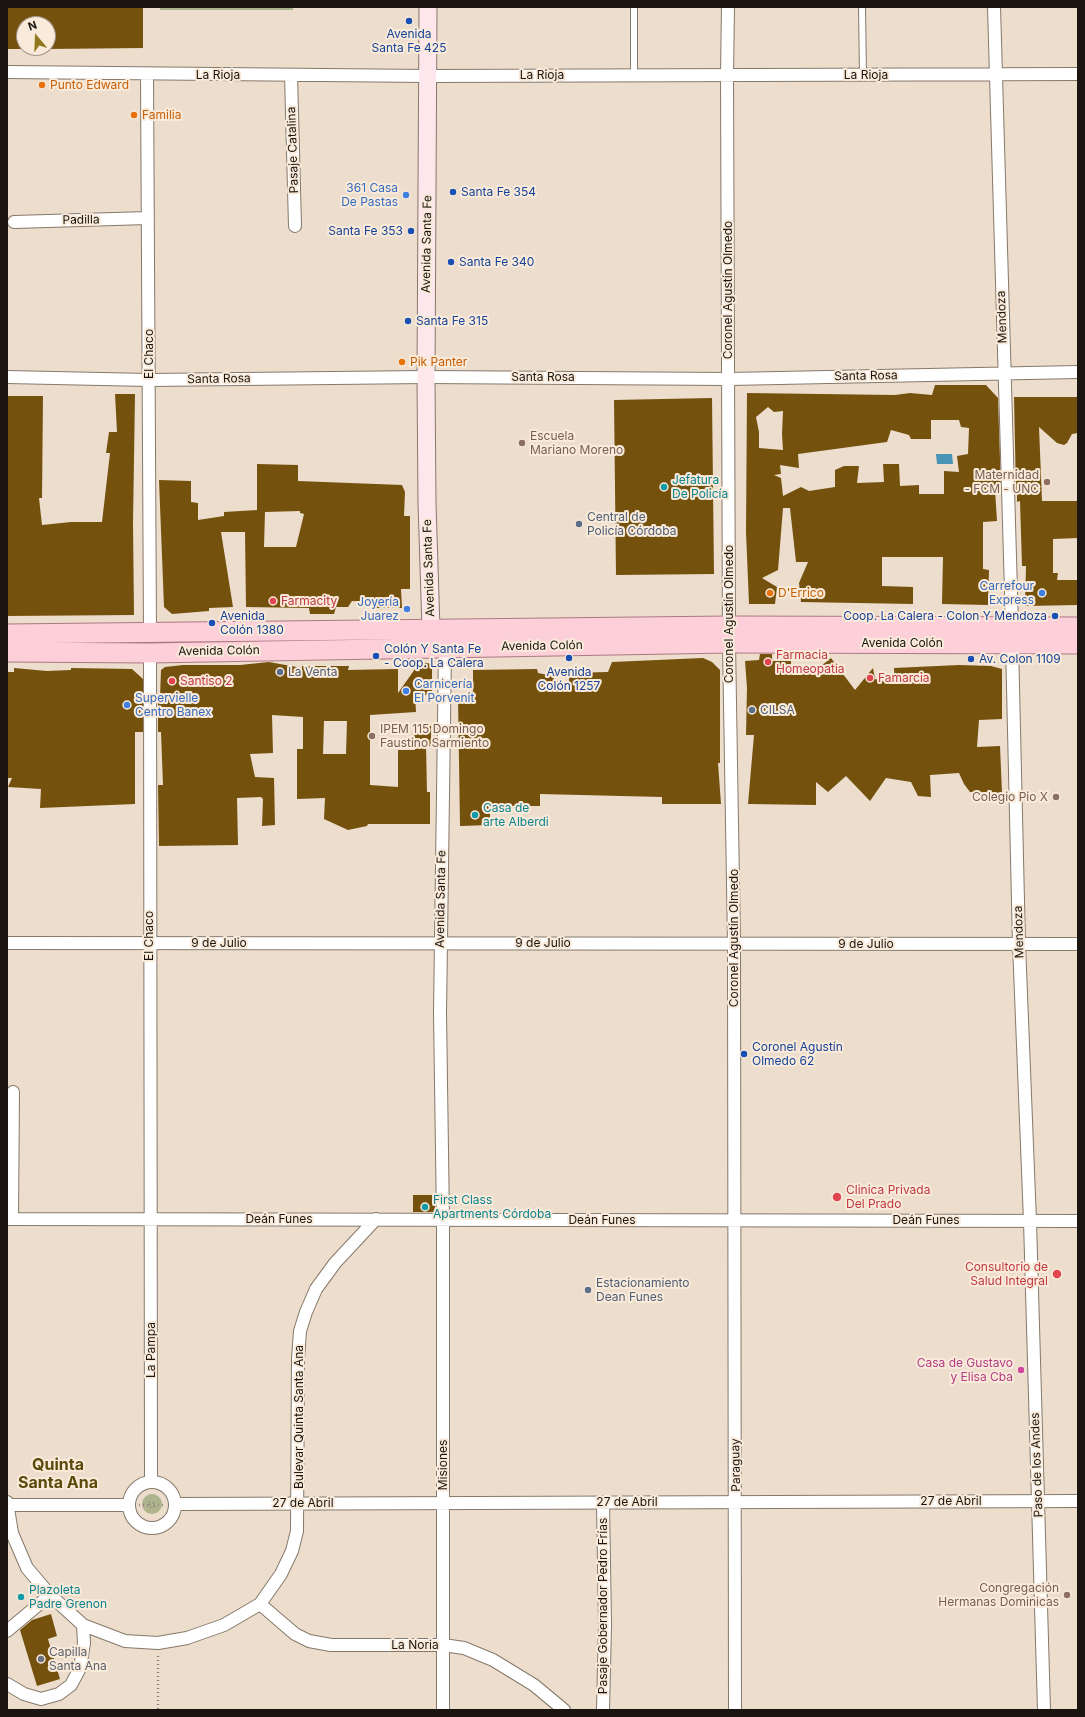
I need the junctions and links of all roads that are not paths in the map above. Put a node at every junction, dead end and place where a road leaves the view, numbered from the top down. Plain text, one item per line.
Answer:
1 (428, 7) edge
2 (634, 7) edge
3 (728, 7) edge
4 (862, 7) edge
5 (994, 7) edge
6 (7, 72) edge
7 (147, 74) junction
8 (995, 74) junction
9 (1078, 74) edge
10 (291, 75) junction
11 (634, 75) junction
12 (727, 75) junction
13 (863, 75) junction
14 (428, 76) junction
15 (148, 218) junction
16 (14, 222) dead end
17 (295, 226) dead end
18 (1078, 372) edge
19 (1004, 374) junction
20 (7, 377) edge
21 (426, 377) junction
22 (729, 379) junction
23 (149, 380) junction
24 (1078, 627) edge
25 (431, 629) junction
26 (7, 634) edge
27 (150, 634) junction
28 (729, 634) junction
29 (1012, 635) junction
30 (1078, 644) edge
31 (445, 648) junction
32 (7, 652) edge
33 (150, 653) junction
34 (7, 943) edge
35 (149, 943) junction
36 (440, 943) junction
37 (734, 943) junction
38 (1019, 944) junction
39 (1078, 944) edge
40 (13, 1092) dead end
41 (9, 1219) edge
42 (151, 1219) junction
43 (376, 1220) junction
44 (443, 1220) junction
45 (734, 1220) junction
46 (1030, 1221) junction
47 (1078, 1221) edge
48 (151, 1481) junction
49 (736, 1501) junction
50 (1038, 1501) junction
51 (1078, 1501) edge
52 (7, 1502) edge
53 (603, 1502) junction
54 (298, 1503) junction
55 (443, 1503) junction
56 (175, 1504) junction
57 (7, 1505) edge
58 (128, 1505) junction
59 (50, 1595) junction
60 (260, 1604) junction
61 (83, 1625) junction
62 (7, 1631) edge
63 (443, 1645) junction
64 (7, 1684) edge
65 (443, 1710) edge
66 (564, 1710) edge
67 (603, 1710) edge
68 (735, 1710) edge
69 (1044, 1710) edge

1 - 14 main road, Avenida Santa Fe
2 - 11 lane
3 - 12 street, Coronel Agustín Olmedo
4 - 13 lane
5 - 8 street, Mendoza
6 - 7 street, La Rioja
7 - 10 street, La Rioja
7 - 15 street, El Chaco
8 - 9 street, La Rioja
8 - 13 street, La Rioja
8 - 19 street, Mendoza
10 - 14 street, La Rioja
10 - 17 street, Pasaje Catalina
11 - 12 street, La Rioja
11 - 14 street, La Rioja
12 - 13 street, La Rioja
12 - 22 street, Coronel Agustín Olmedo
14 - 21 main road, Avenida Santa Fe
15 - 16 street, Padilla
15 - 23 street, El Chaco
18 - 19 street, Santa Rosa
19 - 22 street, Santa Rosa
19 - 29 street, Mendoza
20 - 23 street, Santa Rosa
21 - 22 street, Santa Rosa
21 - 23 street, Santa Rosa
21 - 25 main road, Avenida Santa Fe
22 - 28 street, Coronel Agustín Olmedo
23 - 27 street, El Chaco
24 - 29 main road, Avenida Colón
25 - 27 main road, Avenida Colón
25 - 28 main road, Avenida Colón
25 - 31 main road, Avenida Santa Fe
26 - 27 main road, Avenida Colón
28 - 29 main road, Avenida Colón
28 - 31 main road, Avenida Colón
28 - 37 street, Coronel Agustín Olmedo
29 - 30 main road, Avenida Colón
29 - 38 street, Mendoza
31 - 33 main road, Avenida Colón
31 - 36 street, Avenida Santa Fe
32 - 33 main road, Avenida Colón
33 - 35 street, El Chaco
34 - 35 street, 9 de Julio
35 - 36 street, 9 de Julio
35 - 42 street, El Chaco
36 - 37 street, 9 de Julio
36 - 44 street, Avenida Santa Fe
37 - 38 street, 9 de Julio
37 - 45 street, Coronel Agustín Olmedo
38 - 39 street, 9 de Julio
38 - 46 street, Mendoza
40 - 41 street
41 - 42 street, Deán Funes
42 - 43 street, Deán Funes
42 - 48 street, La Pampa
43 - 44 street, Deán Funes
43 - 54 street, Bulevar Quinta Santa Ana
44 - 45 street, Deán Funes
44 - 55 street, Misiones
45 - 46 street, Deán Funes
45 - 49 street, Paraguay
46 - 47 street, Deán Funes
46 - 50 street, Paso de los Andes
48 - 56 street
48 - 58 street
49 - 50 street, 27 de Abril
49 - 53 street, 27 de Abril
49 - 68 street, Paraguay
50 - 51 street, 27 de Abril
50 - 69 street, Paso de los Andes
52 - 57 street, Bulevar Quinta Santa Ana
53 - 55 street, 27 de Abril
53 - 67 street, Pasaje Gobernador Pedro Frías
54 - 55 street, 27 de Abril
54 - 56 street, 27 de Abril
54 - 60 street, Bulevar Quinta Santa Ana
55 - 63 street, Misiones
56 - 58 street
57 - 58 street
57 - 59 street, Bulevar Quinta Santa Ana
59 - 61 street, Bulevar Quinta Santa Ana
59 - 62 street
60 - 61 street, Bulevar Quinta Santa Ana
60 - 63 street, La Noria
61 - 64 street
63 - 65 street, Misiones
63 - 66 street, La Noria

